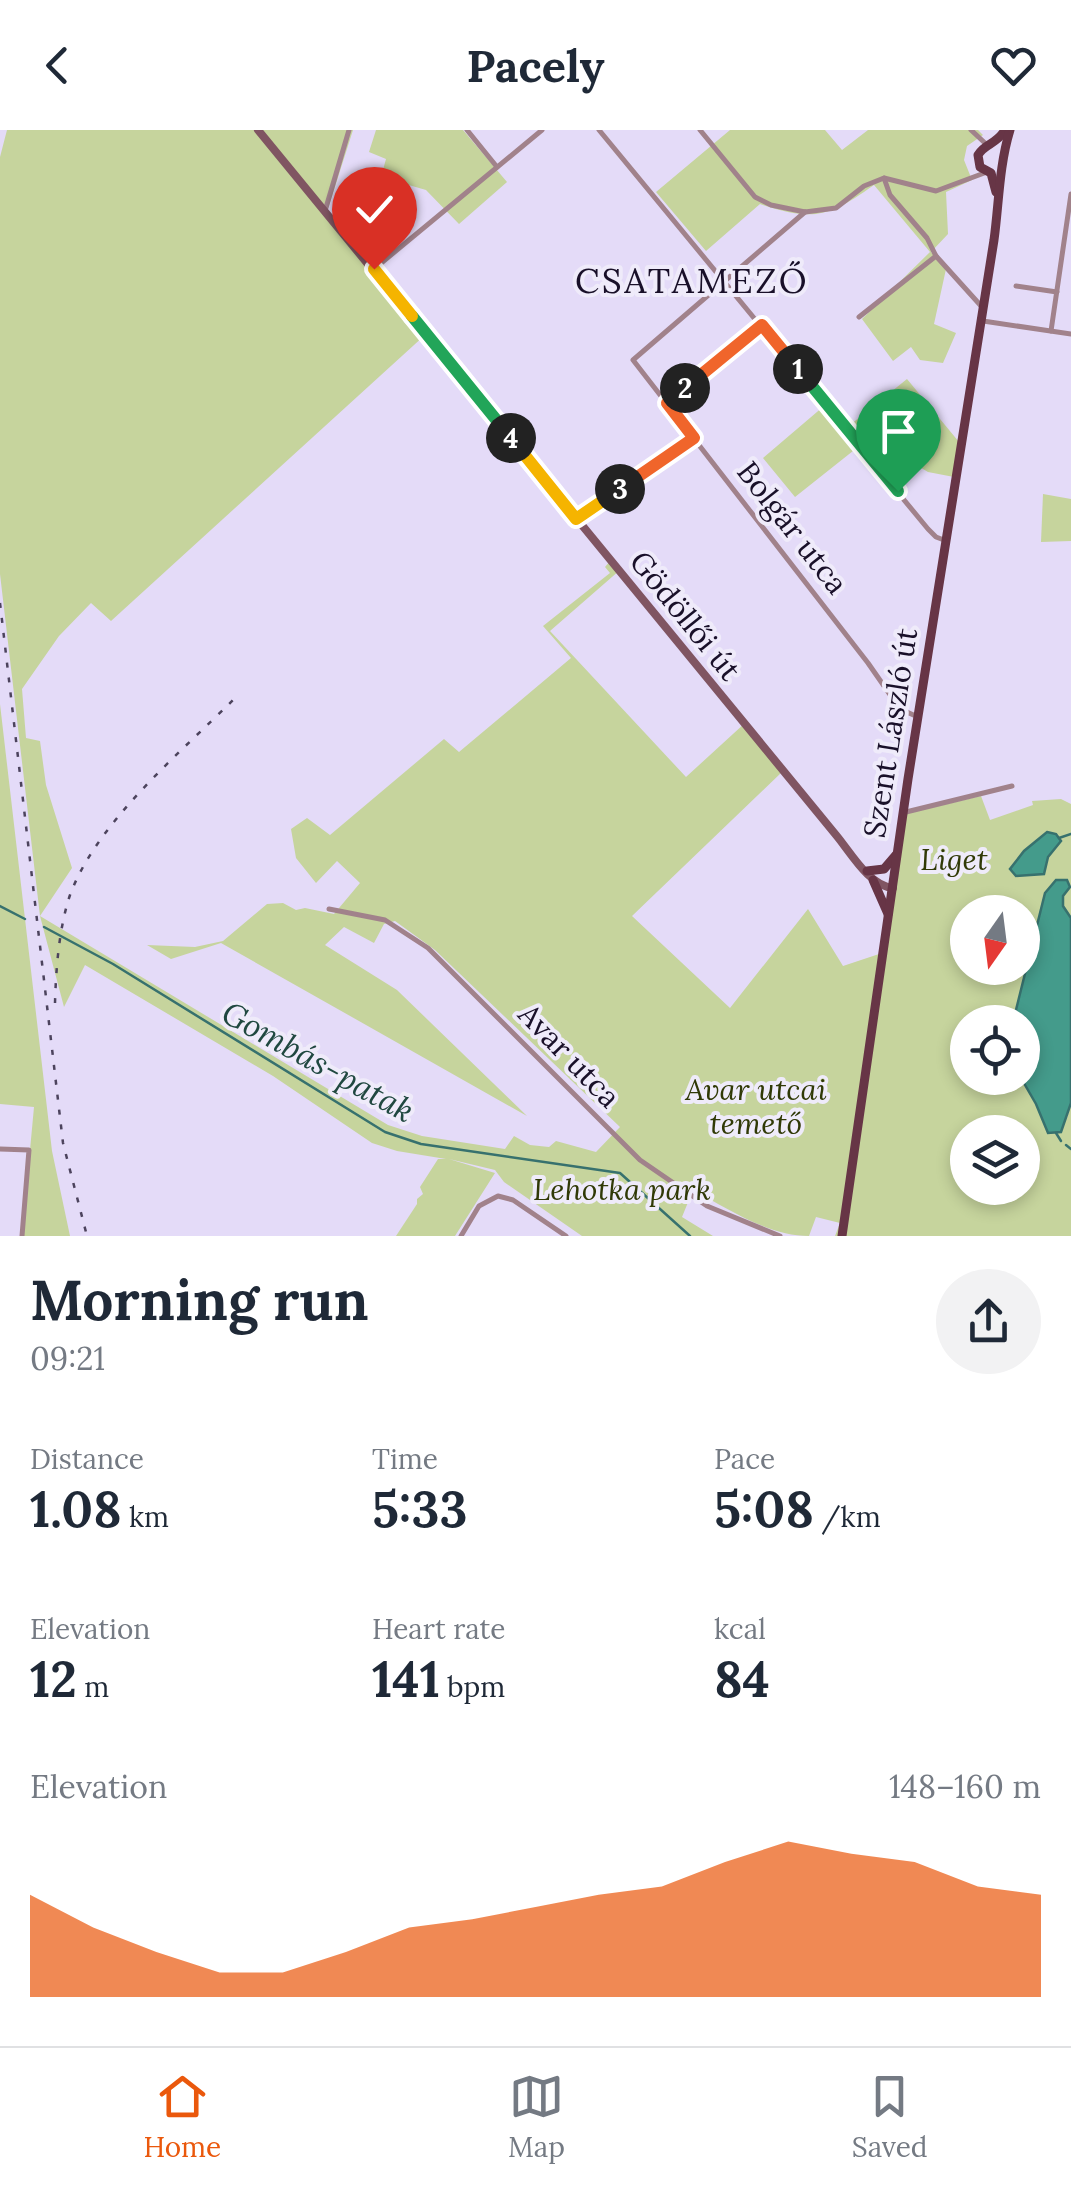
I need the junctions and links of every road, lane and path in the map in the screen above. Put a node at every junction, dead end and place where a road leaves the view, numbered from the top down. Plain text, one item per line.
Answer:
1 (258, 130) edge
2 (349, 130) edge
3 (466, 130) edge
4 (542, 130) edge
5 (600, 130) edge
6 (700, 130) edge
7 (971, 130) edge
8 (1007, 130) edge
9 (987, 148) junction
10 (1004, 154) junction
11 (978, 164) junction
12 (497, 167) junction
13 (993, 171) junction
14 (884, 178) junction
15 (965, 178) junction
16 (1071, 194) edge
17 (324, 211) junction
18 (805, 212) junction
19 (936, 256) junction
20 (374, 269) junction
21 (726, 281) junction
22 (1016, 286) dead end
23 (1057, 292) junction
24 (982, 307) junction
25 (858, 317) dead end
26 (980, 321) junction
27 (762, 325) junction
28 (1051, 331) junction
29 (1071, 334) edge
30 (667, 403) junction
31 (694, 438) junction
32 (576, 519) junction
33 (947, 541) junction
34 (920, 718) junction
35 (1012, 786) dead end
36 (903, 813) junction
37 (898, 853) junction
38 (870, 876) junction
39 (894, 888) junction
40 (329, 909) dead end
41 (889, 918) junction
42 (0, 1149) edge
43 (844, 1232) edge
44 (22, 1236) edge
45 (461, 1236) edge
46 (566, 1236) edge
47 (780, 1236) edge

1 - 17 main road, Gödöllői út
2 - 17 street
3 - 12 street
4 - 12 street
5 - 21 street
6 - 18 street
7 - 9 street
8 - 9 main road
8 - 10 main road, Szent László út
9 - 10 main road
9 - 11 main road
10 - 13 main road, Szent László út
11 - 13 main road
11 - 15 street
12 - 20 street
13 - 15 street
13 - 24 main road, Szent László út
14 - 15 street
14 - 18 street
14 - 19 street
16 - 23 street
17 - 20 main road, Gödöllői út
18 - 21 street
19 - 24 street
19 - 25 street
20 - 32 main road, Gödöllői út
21 - 27 street
21 - 30 street, Bolgár utca
22 - 23 street
23 - 28 street
24 - 26 main road, Szent László út
26 - 28 street
26 - 33 main road, Szent László út
27 - 30 street
27 - 33 street
28 - 29 street
30 - 31 street, Bolgár utca
31 - 32 street
31 - 34 street, Bolgár utca
32 - 38 main road, Gödöllői út
33 - 34 main road, Szent László út
34 - 36 main road, Szent László út
35 - 36 street
36 - 37 main road, Szent László út
37 - 38 main road
37 - 39 main road, Szent László út
38 - 39 main road, Gödöllői út
38 - 41 main road
39 - 41 main road, Szent László út
40 - 47 street, Avar utca
41 - 43 main road, Szent László út
42 - 44 street
45 - 46 street

